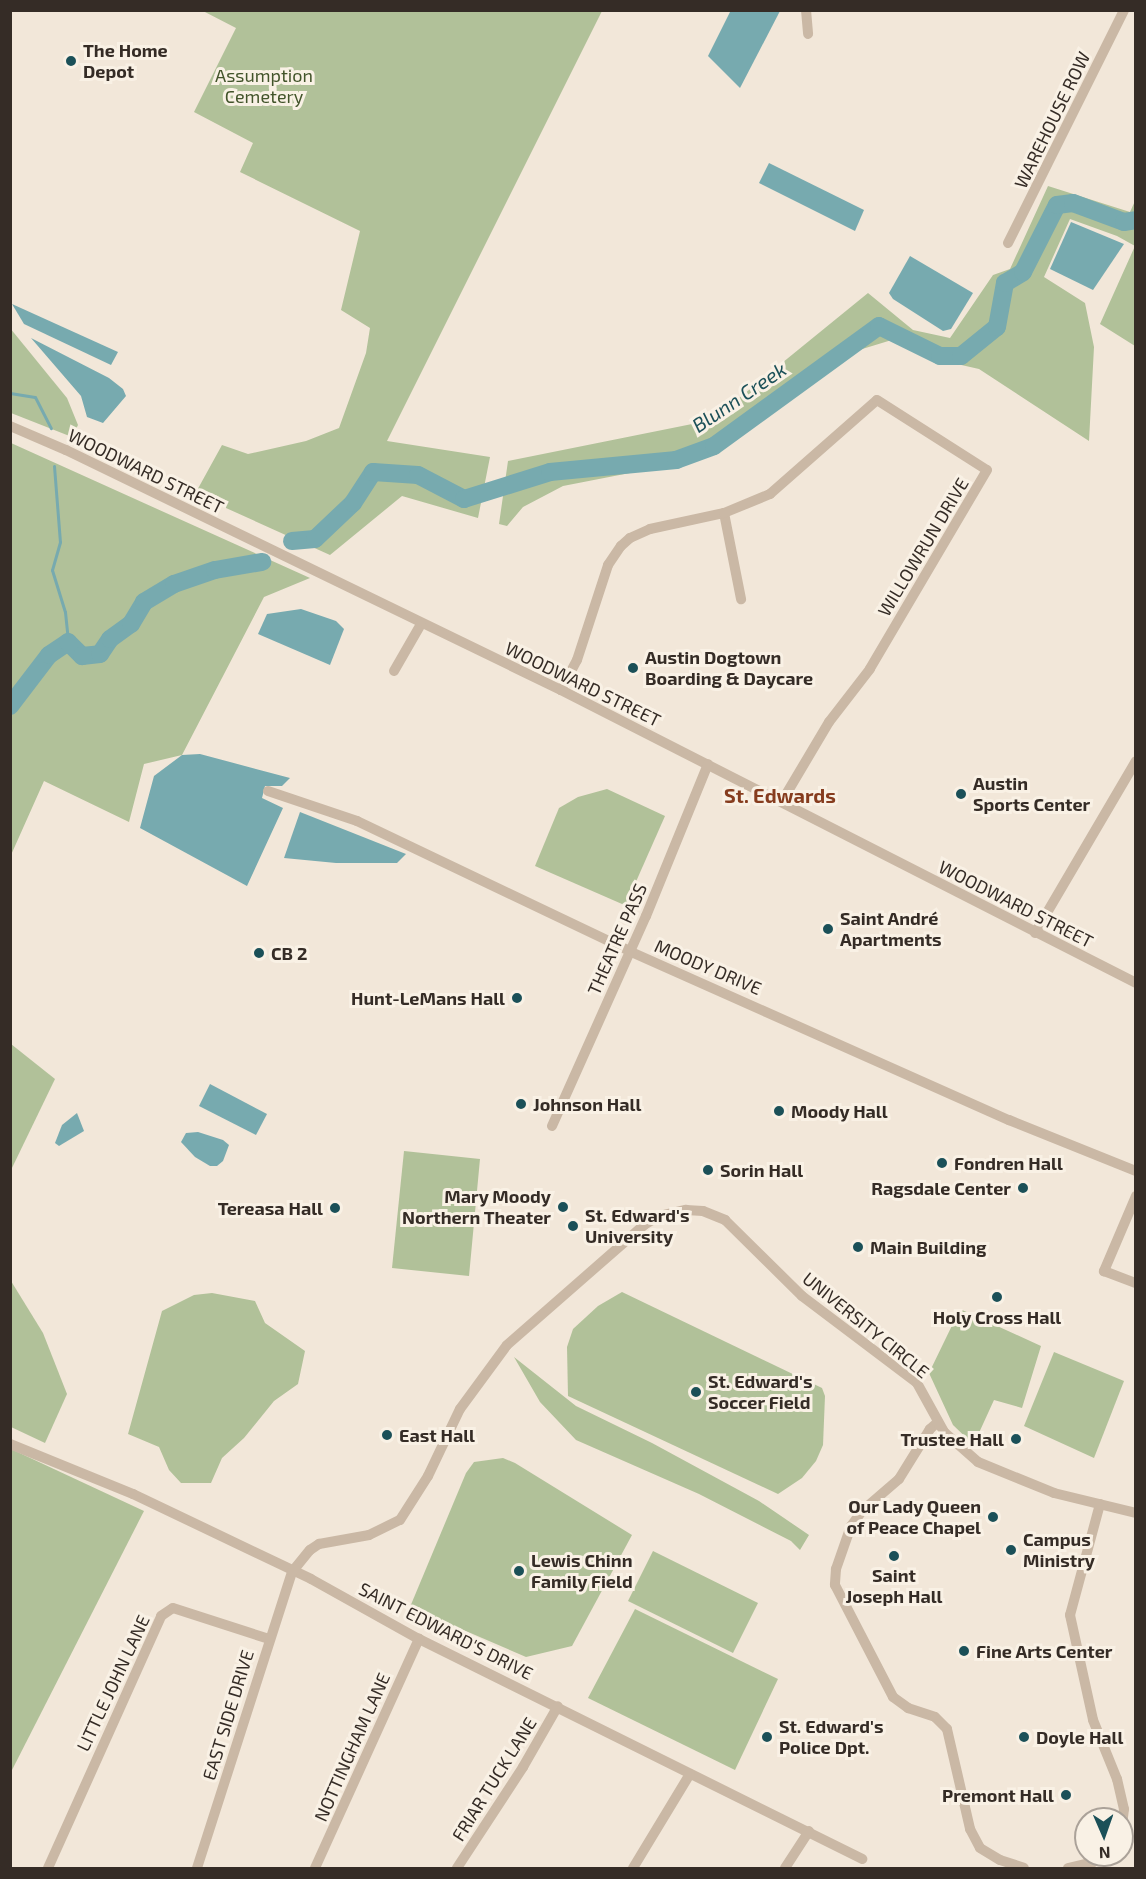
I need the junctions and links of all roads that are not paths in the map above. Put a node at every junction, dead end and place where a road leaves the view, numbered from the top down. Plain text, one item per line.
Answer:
1 (806, 10) edge
2 (1124, 10) edge
3 (808, 34) dead end
4 (1008, 243) dead end
5 (10, 426) edge
6 (724, 513) junction
7 (741, 599) dead end
8 (421, 624) junction
9 (394, 671) dead end
10 (561, 690) junction
11 (1136, 761) edge
12 (708, 764) junction
13 (268, 791) dead end
14 (782, 801) junction
15 (1035, 933) junction
16 (629, 951) junction
17 (1136, 983) edge
18 (552, 1126) dead end
19 (1136, 1171) edge
20 (1136, 1196) edge
21 (1136, 1283) edge
22 (938, 1422) junction
23 (10, 1444) edge
24 (1100, 1504) junction
25 (1136, 1514) edge
26 (292, 1572) junction
27 (269, 1639) junction
28 (419, 1639) junction
29 (558, 1706) junction
30 (690, 1774) junction
31 (1124, 1807) edge
32 (809, 1831) junction
33 (862, 1859) dead end
34 (48, 1869) edge
35 (197, 1869) edge
36 (315, 1869) edge
37 (457, 1869) edge
38 (633, 1869) edge
39 (785, 1869) edge
40 (1024, 1869) edge

1 - 3 street
2 - 4 street, WAREHOUSE ROW
5 - 8 street, WOODWARD STREET
6 - 7 street
6 - 10 street, WILLOWRUN DRIVE
6 - 14 street, WILLOWRUN DRIVE
8 - 9 street
8 - 10 street, WOODWARD STREET
10 - 12 street, WOODWARD STREET
11 - 15 street
12 - 14 street, WOODWARD STREET
12 - 16 street, THEATRE PASS
13 - 16 street, MOODY DRIVE
14 - 15 street, WOODWARD STREET
15 - 17 street, WOODWARD STREET
16 - 18 street, THEATRE PASS
16 - 19 street, MOODY DRIVE
20 - 21 street
22 - 24 street, UNIVERSITY CIRCLE
22 - 26 street, UNIVERSITY CIRCLE
22 - 40 street
23 - 26 street, SAINT EDWARD'S DRIVE
24 - 25 street, UNIVERSITY CIRCLE
24 - 31 street
26 - 27 street, EAST SIDE DRIVE
26 - 28 street, SAINT EDWARD'S DRIVE
27 - 34 street, LITTLE JOHN LANE
27 - 35 street, EAST SIDE DRIVE
28 - 29 street, SAINT EDWARD'S DRIVE
28 - 36 street, NOTTINGHAM LANE
29 - 30 street, SAINT EDWARD'S DRIVE
29 - 37 street, FRIAR TUCK LANE
30 - 32 street, SAINT EDWARD'S DRIVE
30 - 38 street
32 - 33 street, SAINT EDWARD'S DRIVE
32 - 39 street

